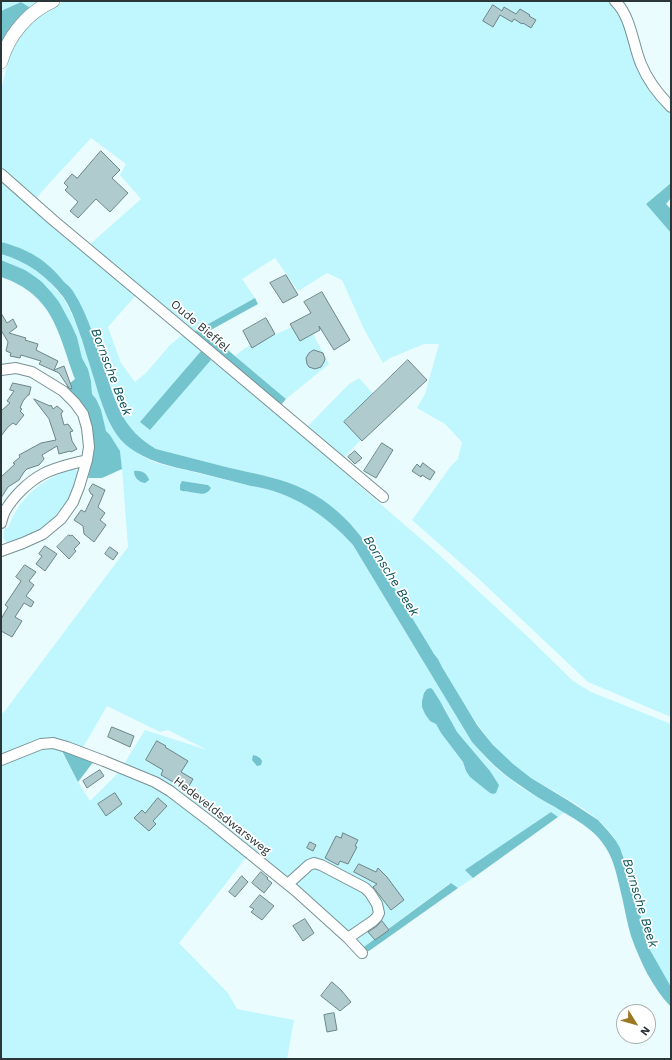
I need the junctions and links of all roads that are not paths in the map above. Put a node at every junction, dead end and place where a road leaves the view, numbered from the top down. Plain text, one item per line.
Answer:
1 (53, 1) edge
2 (615, 1) edge
3 (1, 62) edge
4 (671, 107) edge
5 (1, 174) edge
6 (1, 370) edge
7 (87, 460) junction
8 (383, 497) dead end
9 (1, 523) edge
10 (1, 551) edge
11 (1, 760) edge
12 (288, 884) junction
13 (348, 938) junction
14 (362, 954) dead end

1 - 3 street
2 - 4 street
5 - 8 street, Oude Bieffel
6 - 7 street
7 - 9 street
7 - 10 street
11 - 12 street, Hedeveldsdwarsweg
12 - 13 street, Hedeveldsdwarsweg
12 - 13 street
13 - 14 street, Hedeveldsdwarsweg

